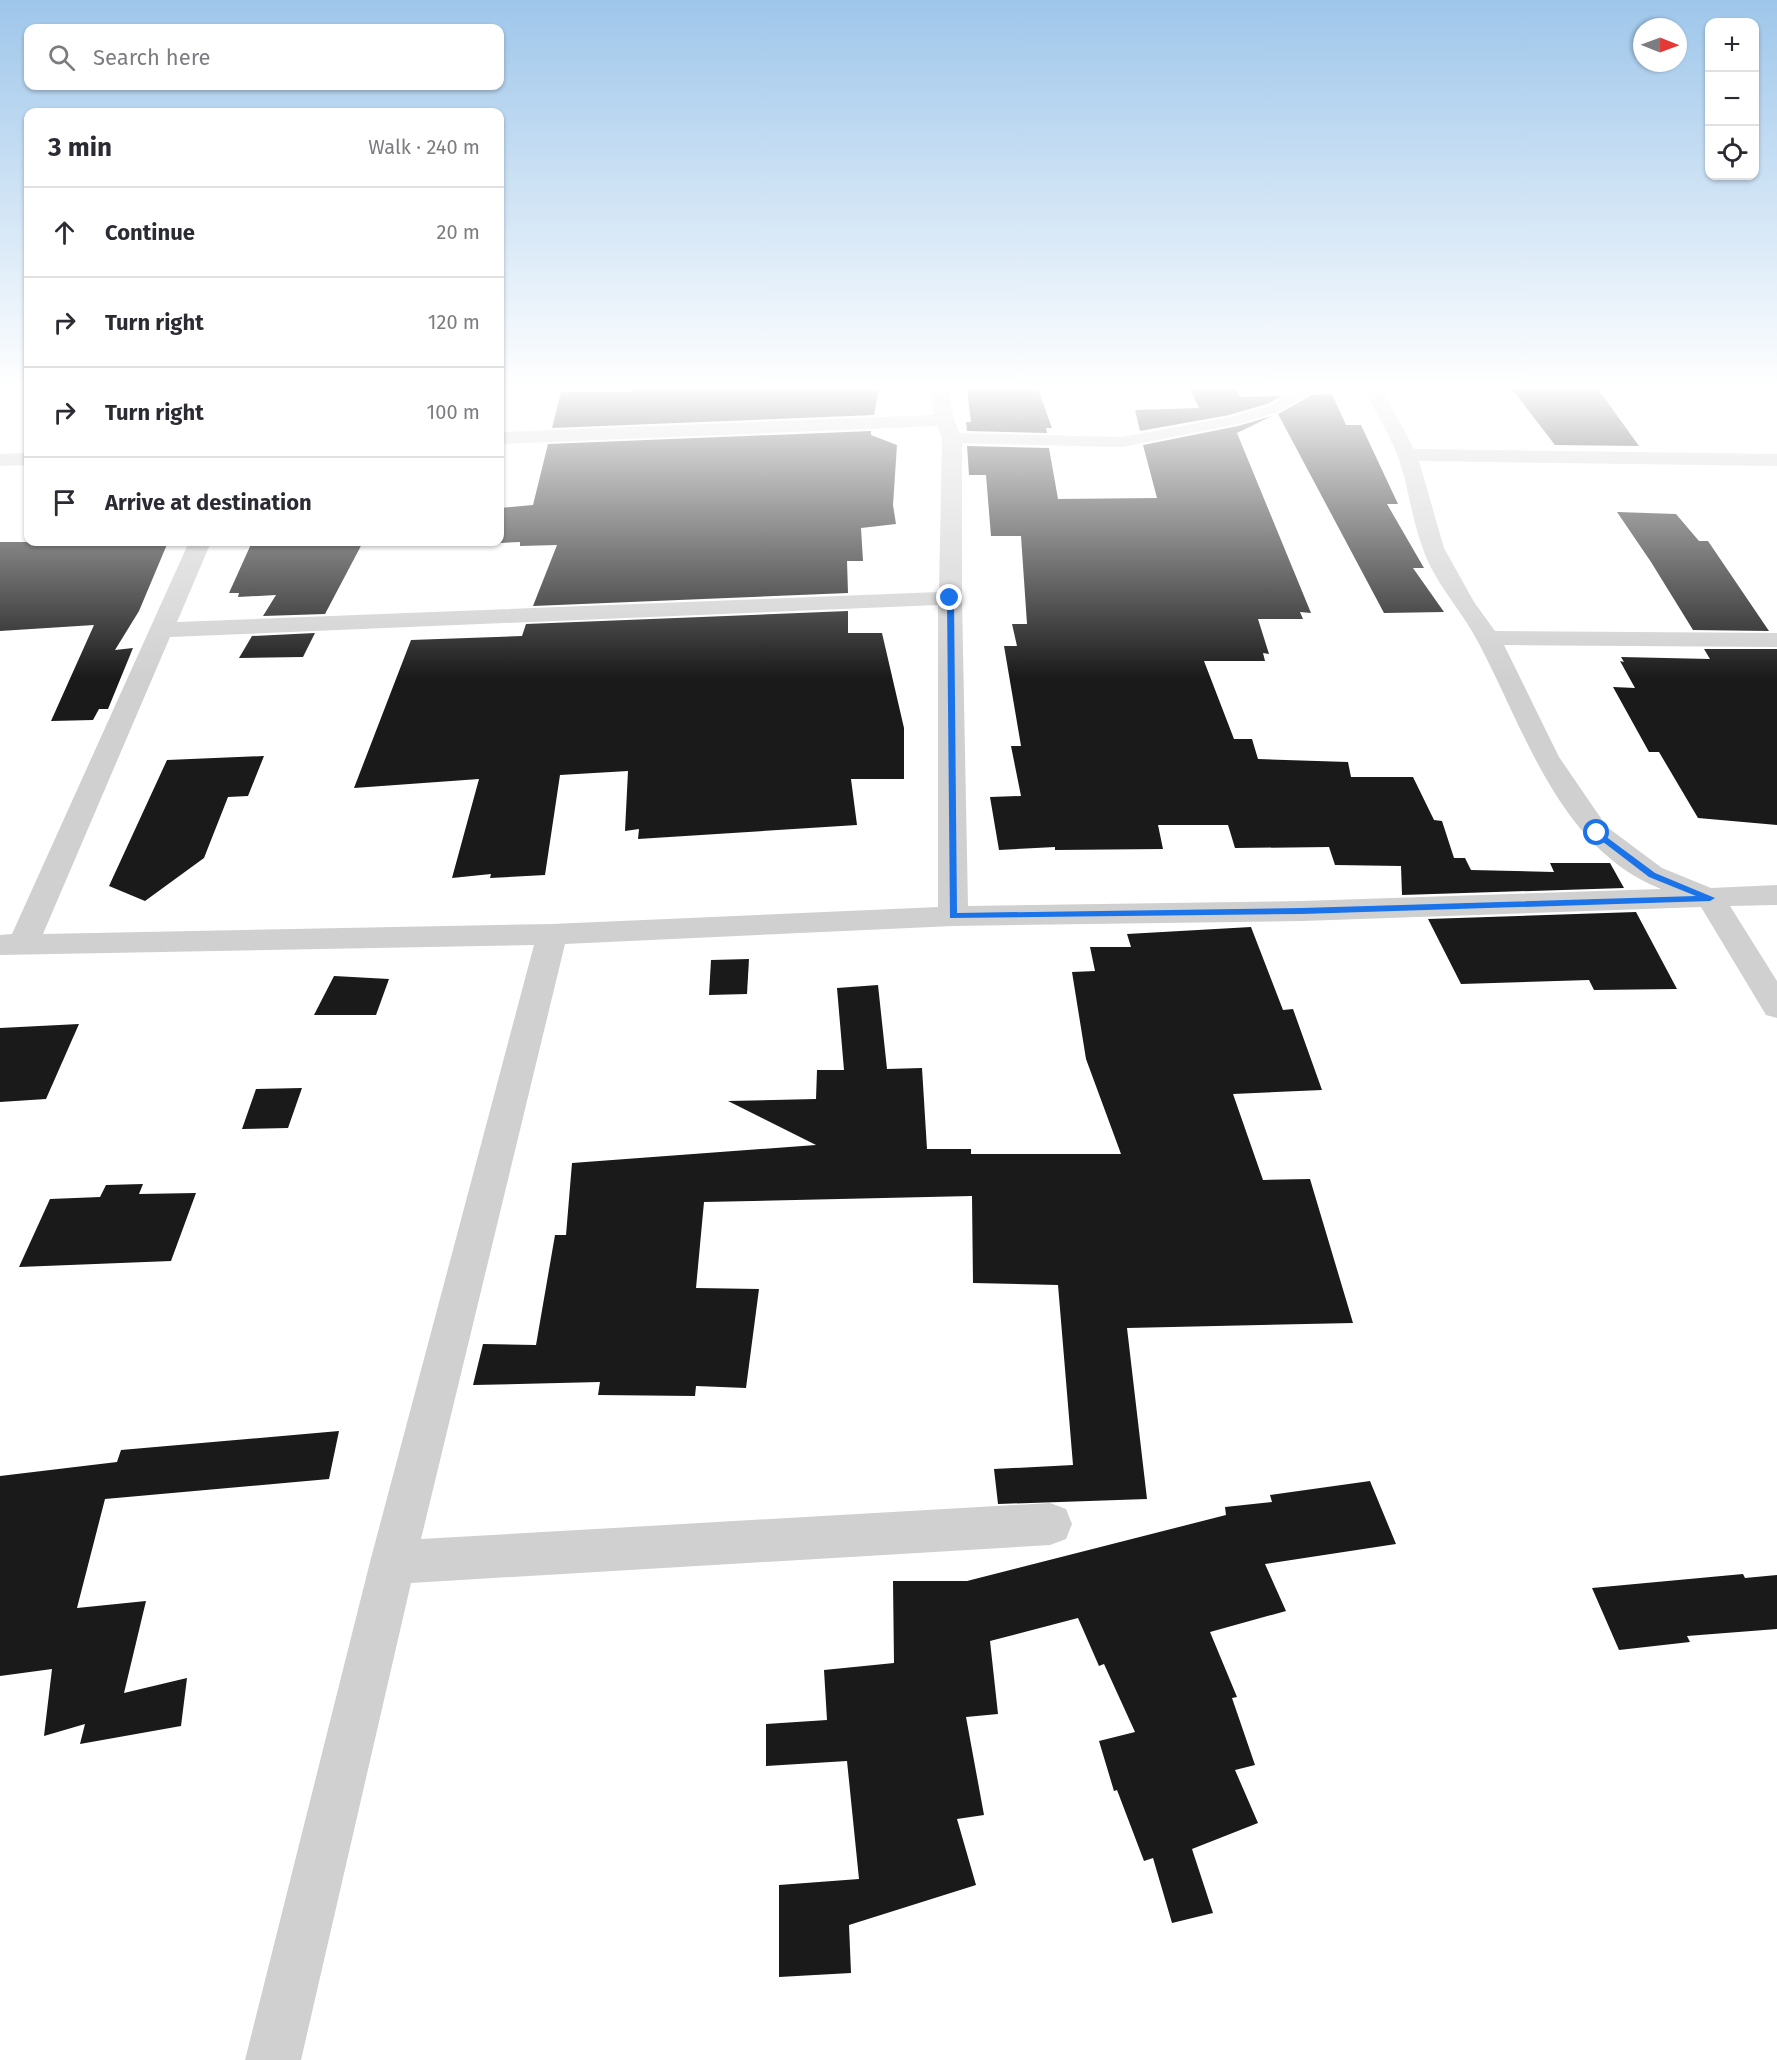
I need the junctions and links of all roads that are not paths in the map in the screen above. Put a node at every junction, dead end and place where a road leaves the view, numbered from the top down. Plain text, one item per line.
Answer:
1 (949, 485) edge
2 (1416, 485) edge
3 (198, 546) edge
4 (950, 598) junction
5 (163, 630) junction
6 (1488, 638) junction
7 (1777, 640) edge
8 (1777, 895) edge
9 (1710, 898) junction
10 (953, 916) junction
11 (552, 934) junction
12 (11, 944) edge
13 (1777, 1007) edge
14 (1050, 1524) dead end
15 (393, 1563) junction
16 (273, 2060) edge

1 - 4 street
2 - 6 street
3 - 5 street
4 - 5 street
4 - 10 street
5 - 12 street
6 - 7 street
6 - 9 street
8 - 9 street
9 - 10 street
9 - 13 street
10 - 11 street
11 - 12 street
11 - 15 street
14 - 15 street
15 - 16 street

